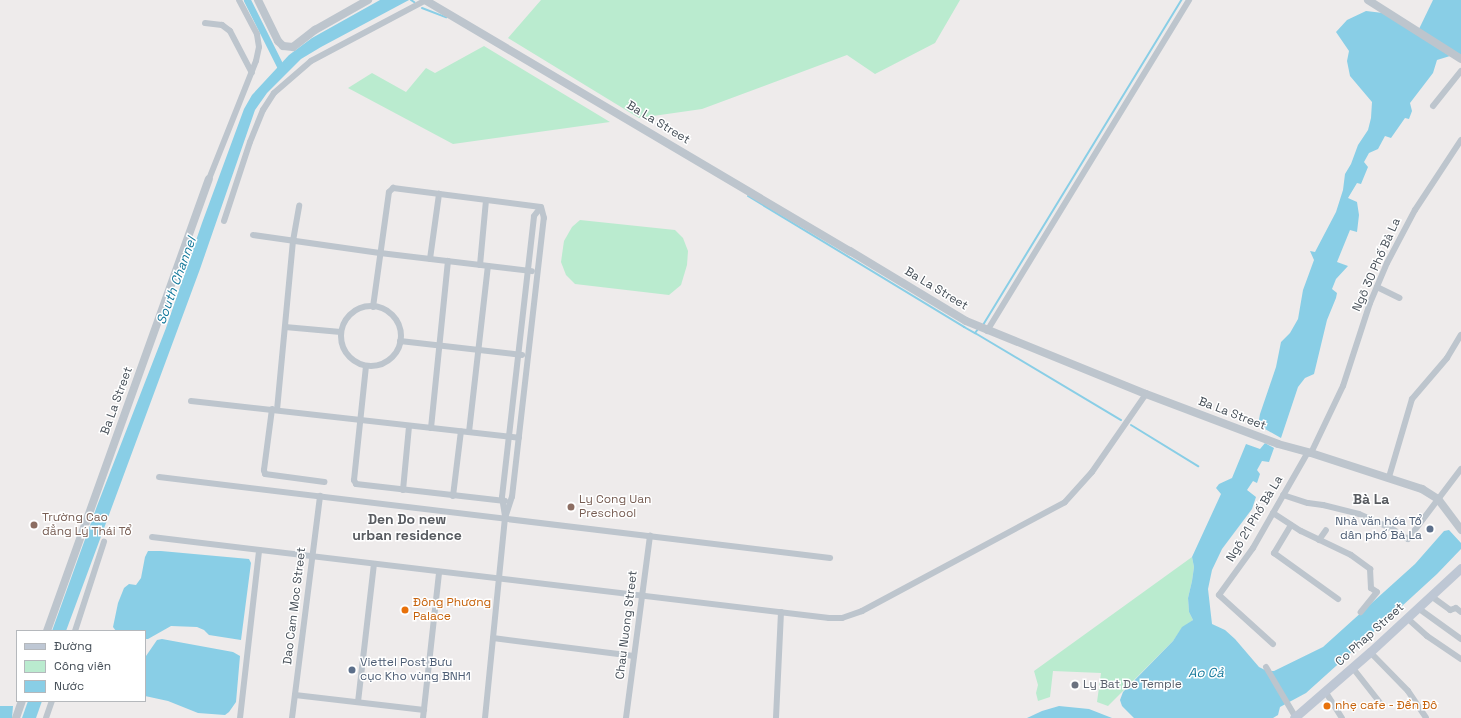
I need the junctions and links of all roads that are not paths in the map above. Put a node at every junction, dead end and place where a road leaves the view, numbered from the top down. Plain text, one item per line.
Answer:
1 (239, 0) edge
2 (258, 0) edge
3 (368, 0) edge
4 (425, 0) edge
5 (1189, 0) edge
6 (1368, 0) edge
7 (205, 23) dead end
8 (1461, 59) edge
9 (1461, 71) edge
10 (252, 73) junction
11 (1433, 106) dead end
12 (1461, 140) edge
13 (1455, 150) junction
14 (1461, 154) edge
15 (209, 179) joint
16 (439, 194) junction
17 (486, 200) junction
18 (299, 206) dead end
19 (541, 207) junction
20 (224, 221) dead end
21 (253, 235) dead end
22 (293, 241) junction
23 (380, 253) junction
24 (430, 259) junction
25 (448, 261) junction
26 (480, 265) junction
27 (488, 266) junction
28 (528, 271) junction
29 (538, 272) junction
30 (1377, 287) junction
31 (1400, 298) dead end
32 (373, 307) junction
33 (285, 327) junction
34 (987, 330) junction
35 (341, 332) junction
36 (1461, 335) edge
37 (400, 340) junction
38 (440, 345) junction
39 (478, 350) junction
40 (518, 355) junction
41 (528, 356) junction
42 (366, 366) junction
43 (1146, 394) junction
44 (191, 401) dead end
45 (274, 409) junction
46 (361, 421) junction
47 (409, 426) junction
48 (431, 428) junction
49 (461, 431) junction
50 (469, 432) junction
51 (509, 436) junction
52 (519, 438) junction
53 (1309, 452) junction
54 (1461, 469) edge
55 (159, 477) dead end
56 (1389, 477) junction
57 (324, 482) dead end
58 (403, 490) junction
59 (1284, 495) junction
60 (320, 496) junction
61 (453, 496) junction
62 (1438, 499) junction
63 (502, 501) junction
64 (510, 502) junction
65 (1273, 513) junction
66 (505, 518) junction
67 (1291, 525) junction
68 (1326, 530) dead end
69 (1461, 530) edge
70 (650, 536) junction
71 (152, 537) dead end
72 (1319, 540) junction
73 (104, 542) dead end
74 (259, 550) junction
75 (312, 557) junction
76 (830, 558) dead end
77 (374, 564) junction
78 (1460, 571) edge
79 (439, 572) junction
80 (499, 579) junction
81 (641, 596) junction
82 (1432, 596) junction
83 (1338, 599) dead end
84 (1418, 608) junction
85 (781, 612) junction
86 (1361, 612) dead end
87 (1461, 612) edge
88 (1406, 618) junction
89 (47, 630) edge
90 (75, 630) edge
91 (493, 638) junction
92 (1461, 639) edge
93 (1273, 644) dead end
94 (1370, 652) junction
95 (634, 656) junction
96 (1461, 659) edge
97 (1266, 667) dead end
98 (1352, 667) junction
99 (1325, 691) junction
100 (295, 695) junction
101 (22, 702) edge
102 (52, 702) edge
103 (358, 702) junction
104 (1381, 704) dead end
105 (424, 710) junction
106 (16, 718) edge
107 (46, 718) edge
108 (240, 718) edge
109 (292, 718) edge
110 (423, 718) edge
111 (485, 718) edge
112 (626, 718) edge
113 (776, 718) edge
114 (1295, 718) edge
115 (1342, 718) edge
116 (1426, 718) edge

1 - 10 street
2 - 3 street
4 - 20 street
4 - 34 street, Ba La Street
5 - 34 street
6 - 8 street
7 - 10 street
9 - 11 street
10 - 15 street
12 - 13 street, Ngõ 30 Phố Bà La
13 - 14 street
13 - 30 street, Ngõ 30 Phố Bà La
15 - 89 street, Ba La Street
16 - 17 street
16 - 23 street
16 - 24 street
17 - 19 street
17 - 26 street
18 - 22 street
19 - 28 street
19 - 29 street
21 - 22 street
22 - 23 street
22 - 33 street
23 - 24 street
23 - 32 street
24 - 25 street
25 - 26 street
25 - 38 street
26 - 27 street
27 - 28 street
27 - 39 street
28 - 29 street
28 - 40 street
29 - 41 street
30 - 31 street
30 - 53 street, Ngõ 30 Phố Bà La
32 - 35 street
32 - 37 street
33 - 35 street
33 - 45 street
34 - 43 street, Ba La Street
35 - 42 street
36 - 56 street
37 - 38 street
37 - 42 street
38 - 39 street
38 - 48 street
39 - 40 street
39 - 50 street
40 - 41 street
40 - 51 street
41 - 52 street
42 - 46 street
43 - 53 street, Ba La Street
43 - 85 street
44 - 45 street
45 - 46 street
45 - 57 street
46 - 47 street
46 - 58 street
47 - 48 street
47 - 58 street
48 - 49 street
49 - 50 street
49 - 61 street
50 - 51 street
51 - 52 street
51 - 63 street
52 - 64 street
53 - 56 street, Ba La Street
53 - 59 street, Ngõ 21 Phố Bà La
54 - 62 street
55 - 60 street
56 - 62 street, Ba La Street
58 - 61 street
59 - 62 street
59 - 65 street, Ngõ 21 Phố Bà La
60 - 66 street
60 - 75 street, Dao Cam Moc Street
61 - 63 street
62 - 69 street, Ba La Street
63 - 64 street
63 - 66 street
64 - 66 street
65 - 67 street
65 - 93 street, Ngõ 21 Phố Bà La
66 - 70 street
66 - 80 street
67 - 72 street
67 - 83 street
68 - 72 street
70 - 76 street
70 - 81 street, Chau Nuong Street
71 - 74 street
72 - 86 street
73 - 90 street
74 - 75 street
74 - 108 street
75 - 77 street
75 - 100 street, Dao Cam Moc Street
77 - 79 street
77 - 103 street
78 - 82 main road, Co Phap Street
79 - 80 street
79 - 105 street
80 - 81 street
80 - 91 street
81 - 85 street
81 - 95 street, Chau Nuong Street
82 - 84 main road, Co Phap Street
82 - 87 street
84 - 88 main road, Co Phap Street
84 - 92 street
85 - 113 street
88 - 94 main road, Co Phap Street
88 - 96 street
91 - 95 street
91 - 111 street
94 - 98 main road, Co Phap Street
94 - 116 street
95 - 112 street, Chau Nuong Street
97 - 114 street
98 - 99 main road, Co Phap Street
98 - 104 street
99 - 114 main road, Co Phap Street
99 - 115 street
100 - 103 street
100 - 109 street, Dao Cam Moc Street
101 - 106 street
102 - 107 street
103 - 105 street
105 - 110 street

